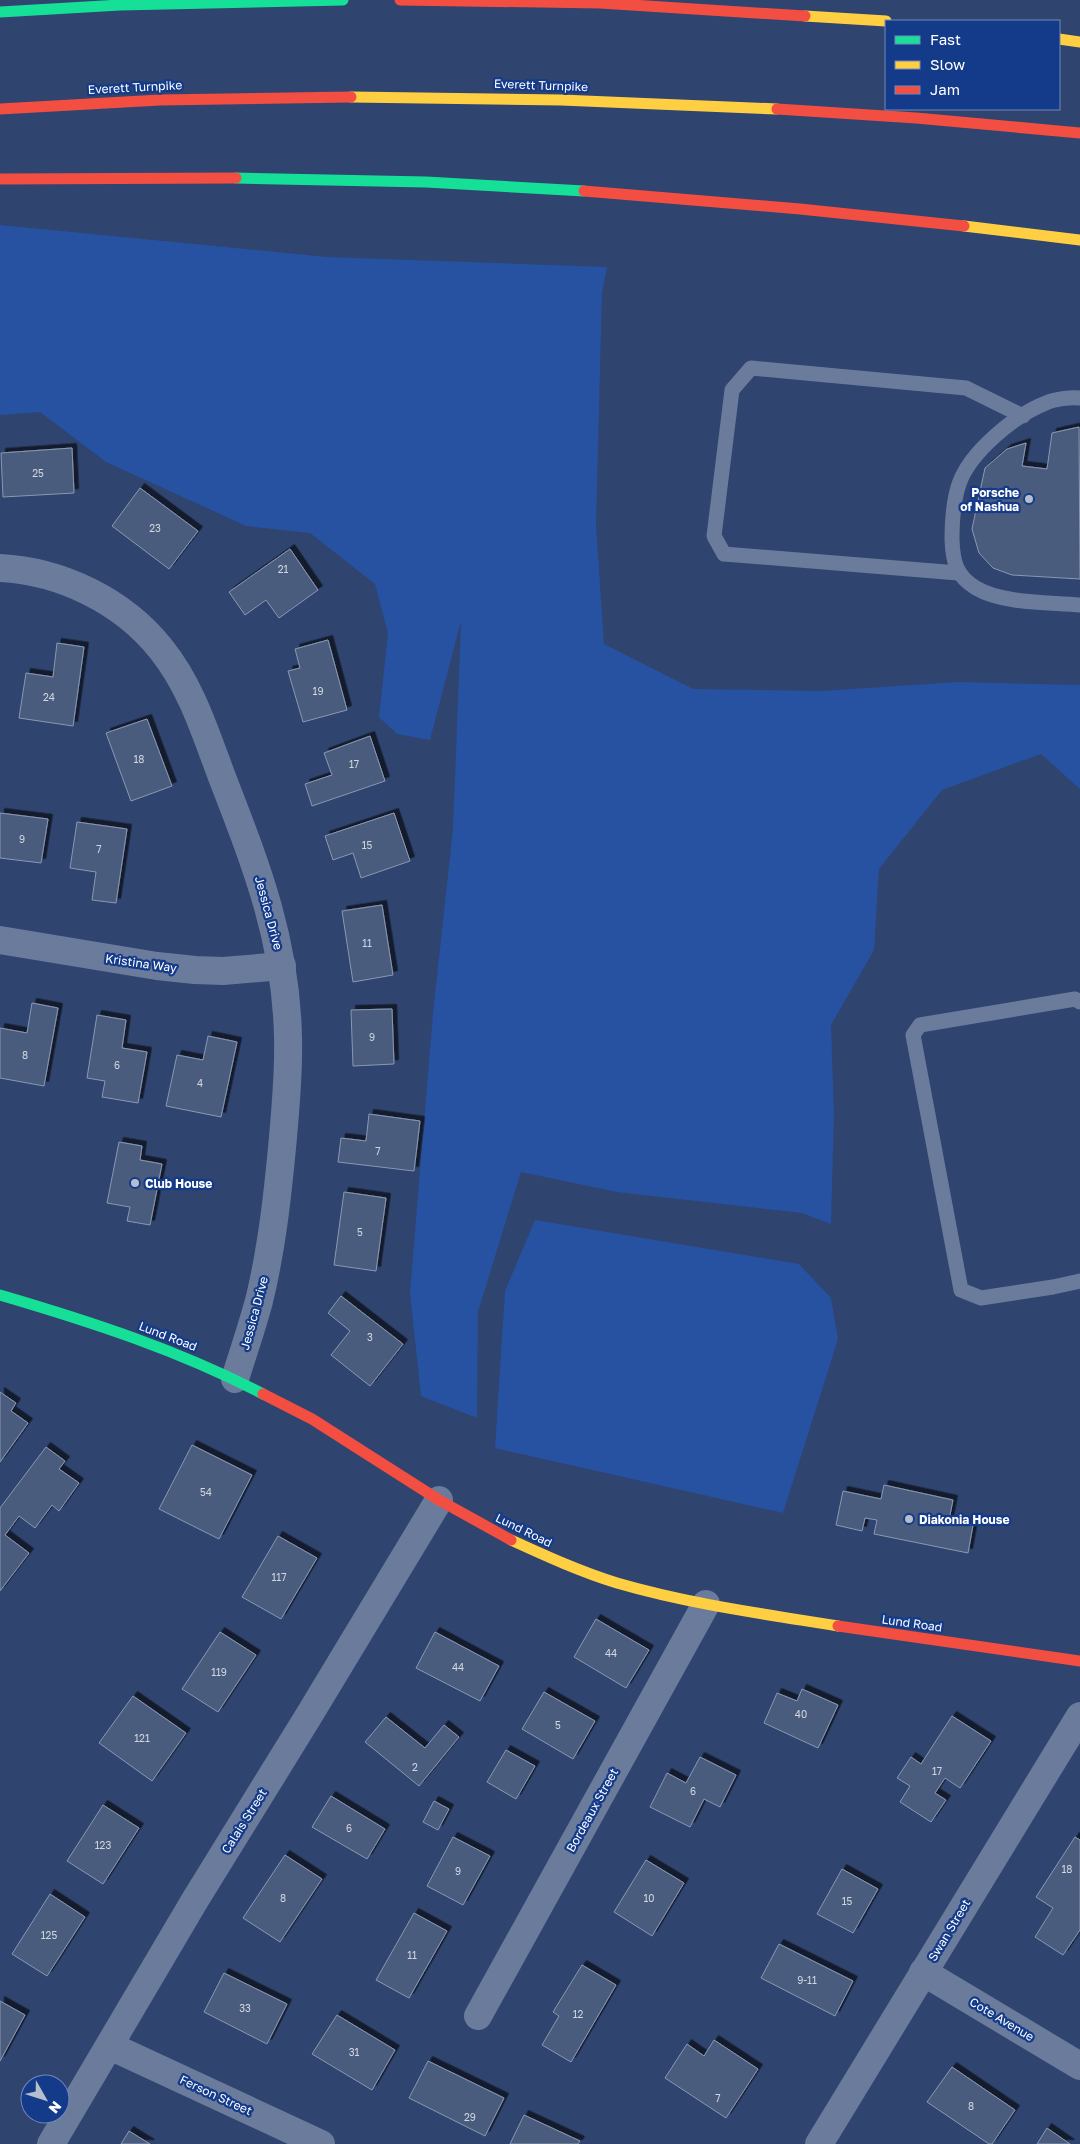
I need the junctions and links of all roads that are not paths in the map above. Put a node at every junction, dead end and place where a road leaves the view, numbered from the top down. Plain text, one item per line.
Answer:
1 (343, 0) edge
2 (400, 0) edge
3 (0, 12) edge
4 (885, 22) edge
5 (1060, 39) edge
6 (1080, 42) edge
7 (0, 109) edge
8 (1080, 133) edge
9 (0, 179) edge
10 (1080, 240) edge
11 (1080, 398) edge
12 (1023, 416) junction
13 (0, 568) edge
14 (958, 573) junction
15 (1080, 605) edge
16 (0, 940) edge
17 (282, 966) junction
18 (1080, 1002) edge
19 (1080, 1281) edge
20 (0, 1295) edge
21 (235, 1378) junction
22 (438, 1500) junction
23 (706, 1604) junction
24 (1080, 1661) edge
25 (1080, 1716) edge
26 (923, 1972) junction
27 (478, 2016) dead end
28 (110, 2046) junction
29 (1080, 2066) edge
30 (51, 2144) edge
31 (322, 2144) edge
32 (819, 2144) edge

1 - 3 main road
2 - 4 main road
5 - 6 main road
7 - 8 main road, Everett Turnpike
9 - 10 main road
11 - 12 lane
12 - 14 lane
12 - 14 lane
13 - 17 street, Jessica Drive
14 - 15 lane
16 - 17 street, Kristina Way
17 - 21 street, Jessica Drive
18 - 19 lane
20 - 21 main road, Lund Road
21 - 22 main road, Lund Road
22 - 23 main road, Lund Road
22 - 28 street, Calais Street
23 - 24 main road, Lund Road
23 - 27 street, Bordeaux Street
25 - 26 street, Swan Street
26 - 29 street, Cote Avenue
26 - 32 street, Swan Street
28 - 30 street, Calais Street
28 - 31 street, Ferson Street

